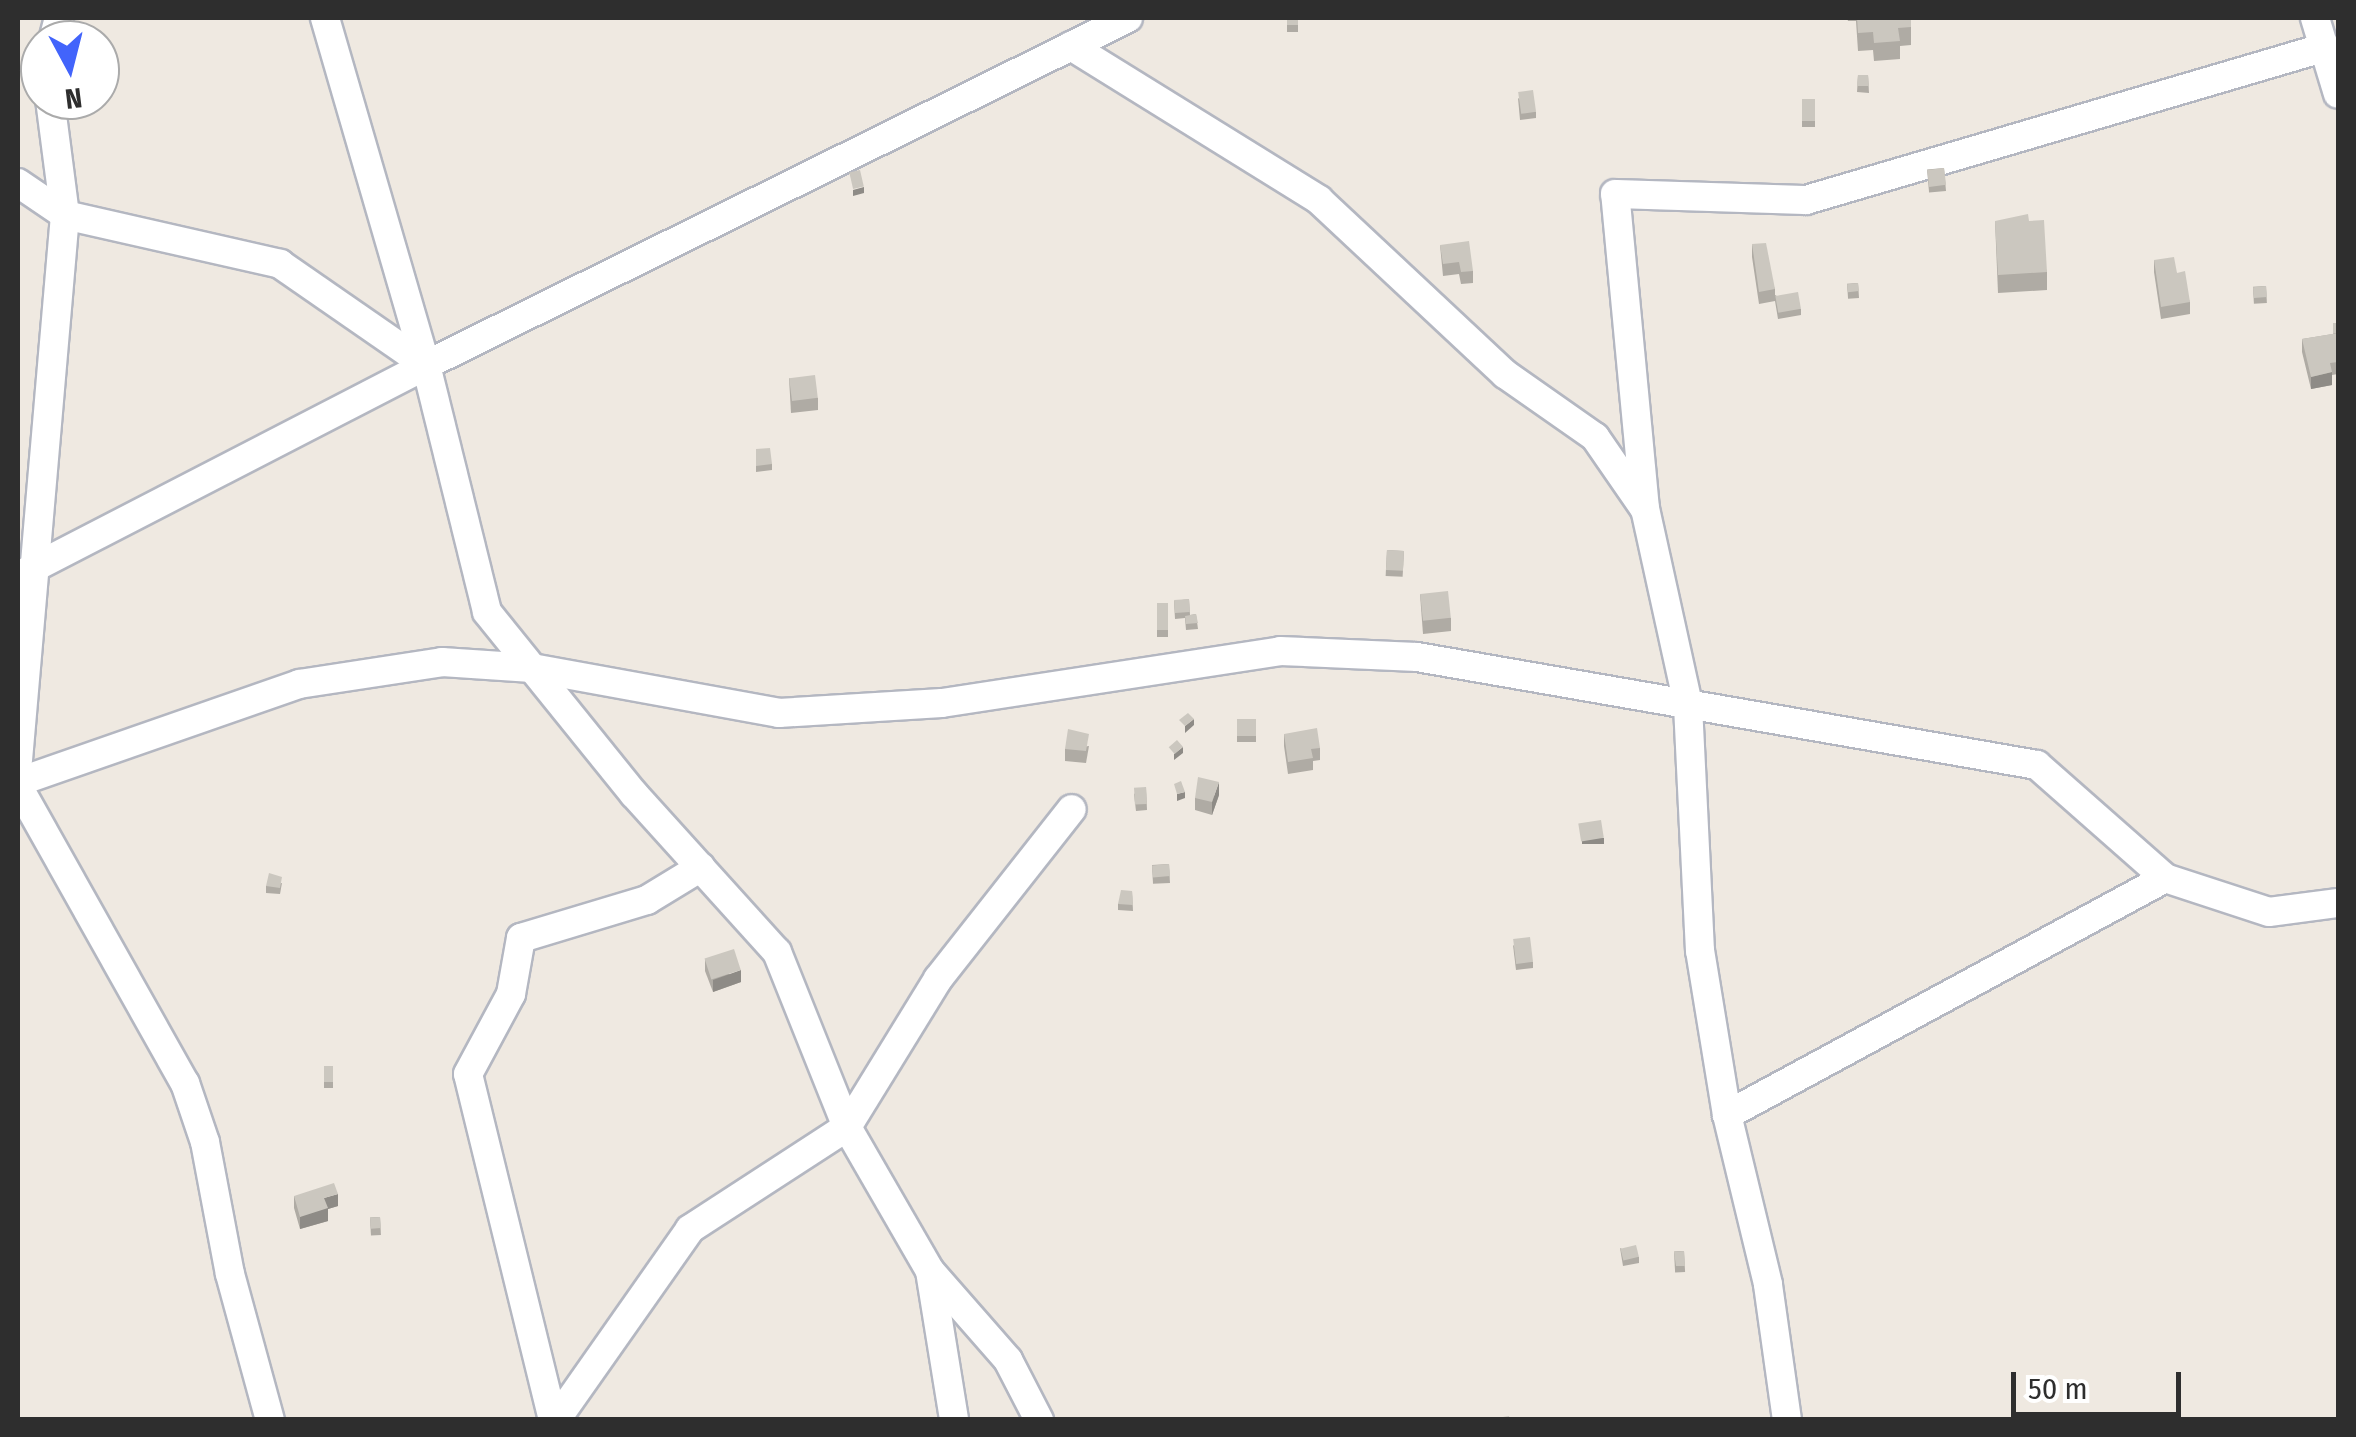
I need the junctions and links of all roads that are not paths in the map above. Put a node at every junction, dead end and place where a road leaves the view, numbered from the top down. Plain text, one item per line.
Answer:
1 (326, 18) edge
2 (1128, 18) edge
3 (2315, 18) edge
4 (1071, 46) junction
5 (2326, 47) junction
6 (2338, 94) edge
7 (53, 120) edge
8 (18, 184) edge
9 (65, 215) junction
10 (426, 364) junction
11 (1644, 509) junction
12 (24, 572) edge
13 (532, 668) junction
14 (1688, 704) junction
15 (18, 760) edge
16 (18, 784) edge
17 (1072, 809) dead end
18 (701, 867) junction
19 (2164, 878) junction
20 (2338, 903) edge
21 (1727, 1115) junction
22 (847, 1127) junction
23 (930, 1271) junction
24 (270, 1420) edge
25 (554, 1420) edge
26 (954, 1420) edge
27 (1039, 1420) edge
28 (1787, 1420) edge

1 - 10 street
2 - 4 street
3 - 5 street
4 - 10 street
4 - 11 street
5 - 6 street
5 - 11 street
7 - 9 street
8 - 9 street
9 - 10 street
9 - 12 street
10 - 12 street
10 - 13 street
11 - 14 street
12 - 15 street
13 - 14 street
13 - 16 street
13 - 18 street
14 - 19 street
14 - 21 street
16 - 24 street
17 - 22 street
18 - 22 street
18 - 25 street
19 - 20 street
19 - 21 street
21 - 28 street
22 - 23 street
22 - 25 street
23 - 26 street
23 - 27 street

